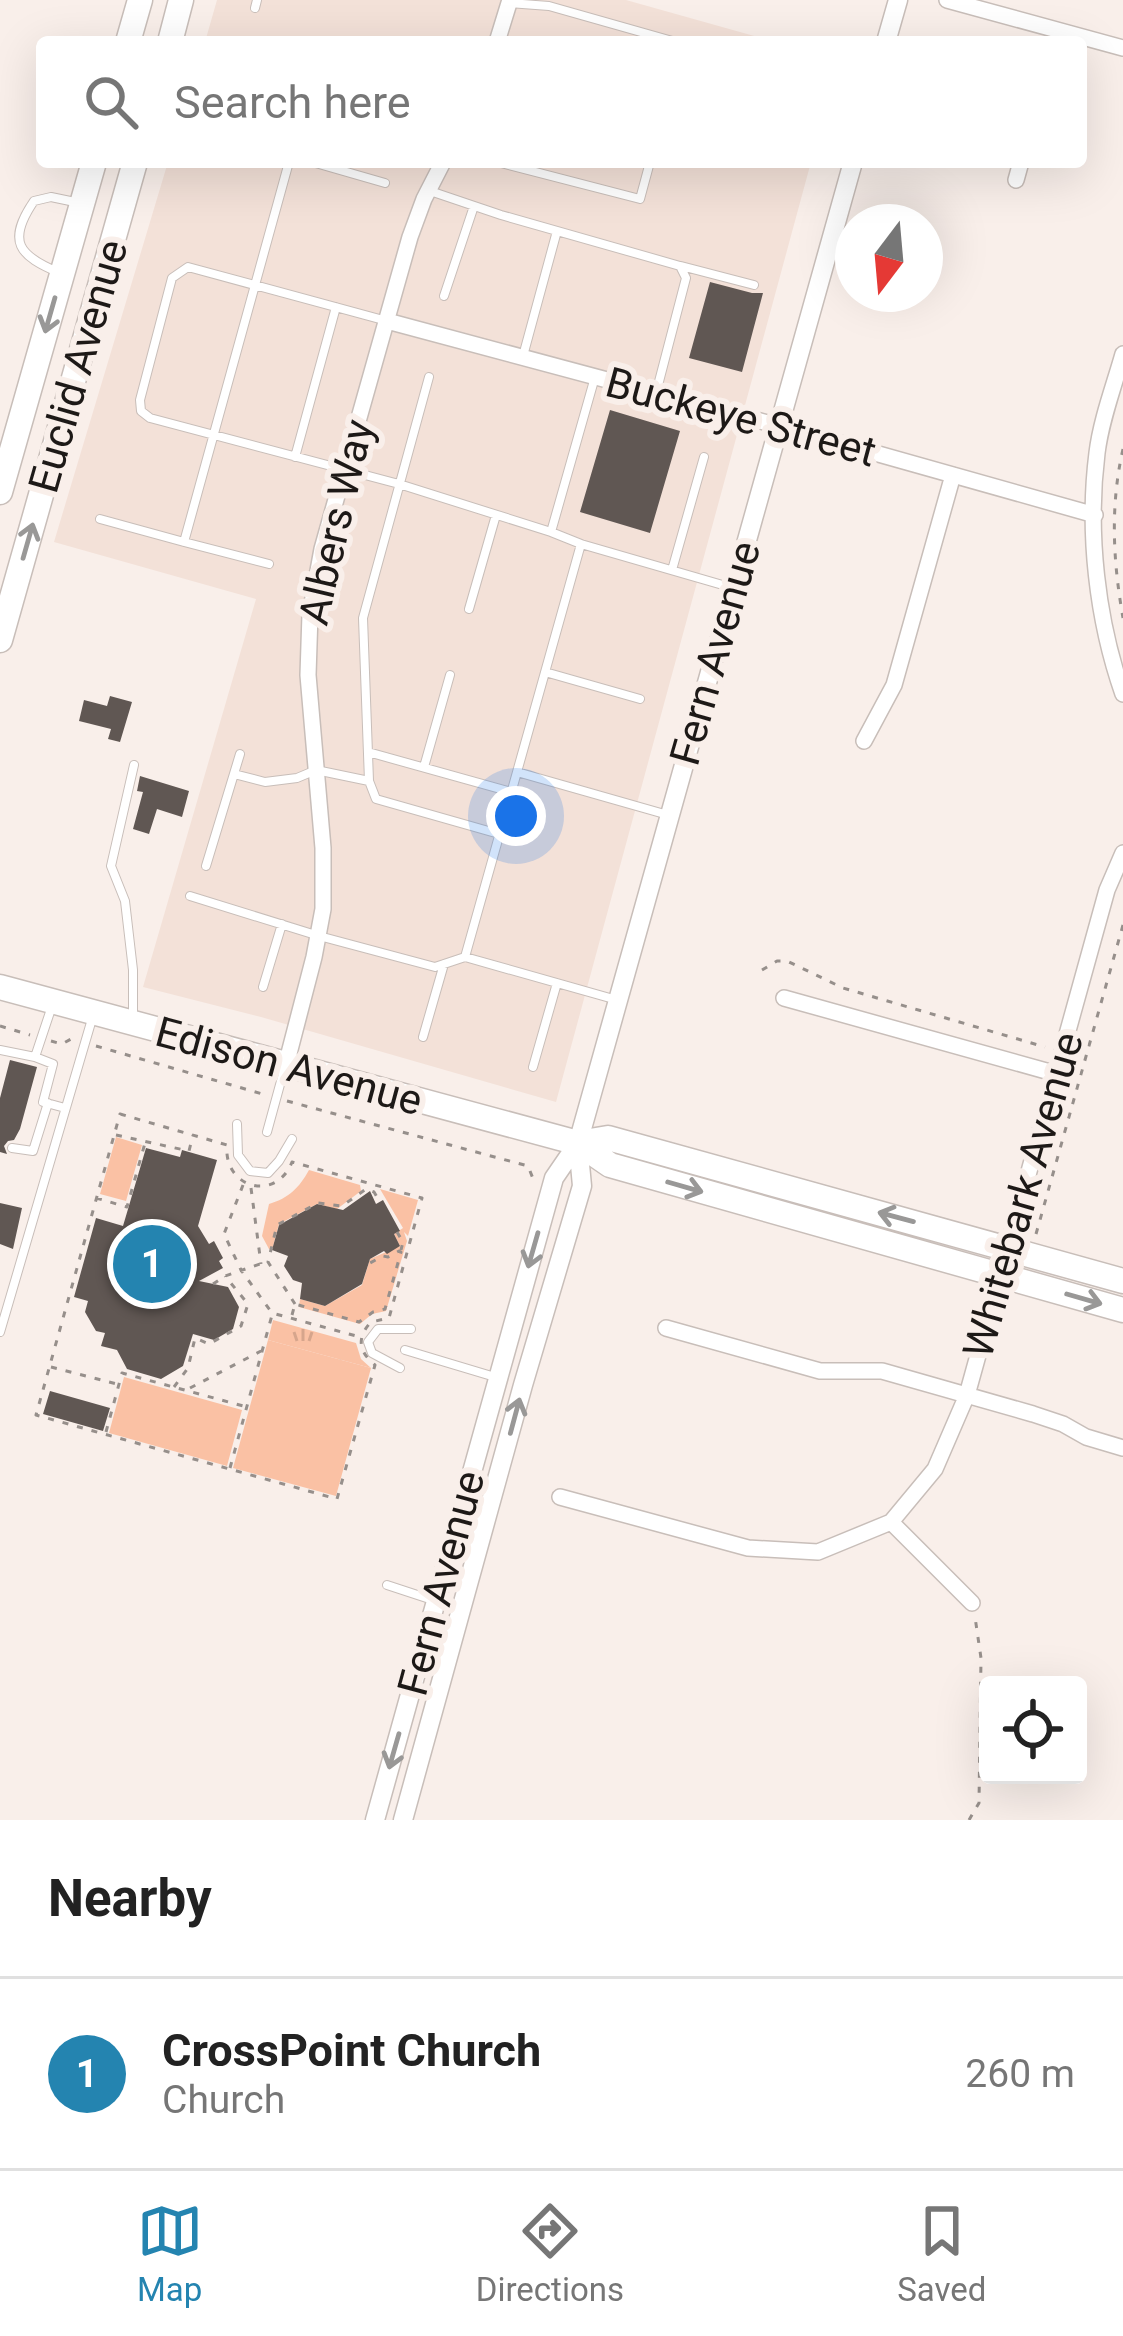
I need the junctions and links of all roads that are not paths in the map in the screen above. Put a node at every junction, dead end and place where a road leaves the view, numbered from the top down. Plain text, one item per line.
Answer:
1 (140, 0) edge
2 (182, 0) edge
3 (898, 0) edge
4 (947, 0) edge
5 (507, 2) edge
6 (130, 36) edge
7 (172, 36) edge
8 (498, 36) edge
9 (655, 36) edge
10 (888, 36) edge
11 (1055, 36) edge
12 (1087, 42) edge
13 (1123, 48) edge
14 (92, 168) edge
15 (133, 168) edge
16 (287, 168) edge
17 (333, 168) edge
18 (440, 168) edge
19 (520, 168) edge
20 (648, 168) edge
21 (851, 168) edge
22 (1019, 168) edge
23 (1016, 180) dead end
24 (385, 183) dead end
25 (426, 195) junction
26 (82, 203) junction
27 (474, 206) junction
28 (557, 231) junction
29 (680, 266) junction
30 (62, 274) junction
31 (254, 285) junction
32 (754, 285) dead end
33 (444, 296) dead end
34 (336, 307) junction
35 (386, 321) junction
36 (1123, 354) edge
37 (523, 357) junction
38 (429, 377) dead end
39 (595, 377) junction
40 (656, 393) junction
41 (779, 426) junction
42 (214, 435) junction
43 (8, 437) edge
44 (704, 457) dead end
45 (295, 458) junction
46 (344, 471) junction
47 (953, 475) junction
48 (399, 484) junction
49 (0, 492) edge
50 (496, 514) junction
51 (1095, 515) junction
52 (100, 519) dead end
53 (551, 532) junction
54 (184, 542) junction
55 (580, 544) junction
56 (269, 565) dead end
57 (672, 570) junction
58 (734, 588) junction
59 (469, 609) dead end
60 (0, 640) edge
61 (545, 672) junction
62 (450, 675) dead end
63 (1123, 694) edge
64 (640, 699) dead end
65 (864, 740) dead end
66 (368, 752) junction
67 (240, 754) dead end
68 (134, 766) dead end
69 (424, 767) junction
70 (316, 770) junction
71 (517, 772) junction
72 (234, 774) junction
73 (370, 781) junction
74 (512, 792) junction
75 (670, 815) junction
76 (500, 835) junction
77 (1123, 853) edge
78 (206, 866) dead end
79 (190, 896) dead end
80 (281, 924) junction
81 (319, 936) junction
82 (465, 957) junction
83 (444, 964) junction
84 (557, 983) junction
85 (0, 987) edge
86 (263, 987) dead end
87 (784, 998) dead end
88 (618, 1000) junction
89 (54, 1001) junction
90 (94, 1012) junction
91 (134, 1023) junction
92 (423, 1037) dead end
93 (0, 1050) edge
94 (35, 1057) junction
95 (286, 1065) junction
96 (533, 1067) dead end
97 (1057, 1074) junction
98 (48, 1103) junction
99 (65, 1108) junction
100 (237, 1124) dead end
101 (267, 1132) dead end
102 (292, 1139) dead end
103 (578, 1143) junction
104 (12, 1148) dead end
105 (1009, 1249) junction
106 (1001, 1276) junction
107 (1123, 1281) edge
108 (1123, 1310) edge
109 (666, 1328) dead end
110 (411, 1329) dead end
111 (0, 1332) edge
112 (405, 1350) dead end
113 (400, 1368) dead end
114 (497, 1378) junction
115 (967, 1395) junction
116 (1123, 1448) edge
117 (560, 1497) dead end
118 (891, 1522) junction
119 (387, 1586) dead end
120 (436, 1601) junction
121 (972, 1603) road end
122 (461, 1610) junction
123 (374, 1820) edge
124 (403, 1820) edge

1 - 6 main road
2 - 7 main road
3 - 10 street
4 - 11 street
5 - 8 street
5 - 9 lane
12 - 13 street
14 - 26 main road, Euclid Avenue
60 -> 15 main road, Euclid Avenue
16 - 31 lane
17 - 24 lane
18 - 25 street, Albers Way
19 - 20 lane
21 - 41 street, Fern Avenue
22 - 23 street
25 - 27 lane
25 - 35 street, Albers Way
26 - 30 main road, Euclid Avenue
26 - 30 lane
27 - 28 lane
27 - 33 lane
28 - 29 lane
28 - 37 lane
29 - 32 lane
29 - 40 lane
30 -> 43 main road, Euclid Avenue
31 - 34 lane
31 - 42 lane
31 - 42 lane
34 - 35 lane
34 - 45 lane
35 - 37 street, Buckeye Street
35 - 46 street, Albers Way
36 - 51 street
37 - 39 street, Buckeye Street
38 - 48 lane
39 - 40 street, Buckeye Street
39 - 53 lane
40 - 41 street, Buckeye Street
41 - 47 street, Buckeye Street
41 - 58 street, Fern Avenue
42 - 45 lane
42 - 54 lane
43 - 49 main road, Euclid Avenue
44 - 57 lane
45 - 46 lane
46 - 48 lane
46 - 70 street, Albers Way
47 - 51 street, Buckeye Street
47 - 65 street
48 - 50 lane
48 - 66 lane
50 - 53 lane
50 - 59 lane
51 - 63 street
52 - 54 lane
53 - 55 lane
54 - 56 lane
55 - 57 lane
55 - 61 lane
57 - 58 lane
58 - 75 street, Fern Avenue
61 - 64 lane
61 - 71 lane
62 - 69 lane
66 - 69 lane
66 - 73 lane
67 - 72 lane
68 - 91 lane
69 - 74 lane
70 - 72 lane
70 - 73 lane
70 - 81 street, Albers Way
71 - 74 lane
71 - 75 lane
72 - 78 lane
73 - 76 lane
74 - 76 lane
75 - 88 street, Fern Avenue
76 - 82 lane
77 - 97 street, Whitebark Avenue
79 - 80 lane
80 - 81 lane
80 - 86 lane
81 - 83 lane
81 - 95 street, Albers Way
82 - 83 lane
82 - 84 lane
83 - 92 lane
84 - 88 lane
84 - 96 lane
85 - 89 main road, Edison Avenue
87 - 97 street
88 - 103 street, Fern Avenue
89 - 90 main road, Edison Avenue
89 - 94 lane
90 - 91 main road, Edison Avenue
90 - 99 lane
91 - 95 main road, Edison Avenue
93 - 94 lane
94 - 98 lane
95 - 101 lane
95 - 103 main road, Edison Avenue
97 - 105 street, Whitebark Avenue
98 - 99 lane
98 - 104 lane
99 - 111 lane
100 - 102 lane
105 -> 103 main road, Edison Avenue
103 -> 106 main road, Edison Avenue
103 -> 114 street, Fern Avenue
122 -> 103 street, Fern Avenue
105 - 106 street, Whitebark Avenue
105 - 107 main road, Edison Avenue
106 -> 108 main road, Edison Avenue
106 - 115 street, Whitebark Avenue
109 - 115 street
110 - 113 lane
112 - 114 lane
114 - 120 street, Fern Avenue
115 - 116 street
115 - 118 street, Whitebark Avenue
117 - 118 street
118 - 121 street
119 - 120 lane
120 - 122 lane
120 -> 123 street, Fern Avenue
122 - 124 street, Fern Avenue

